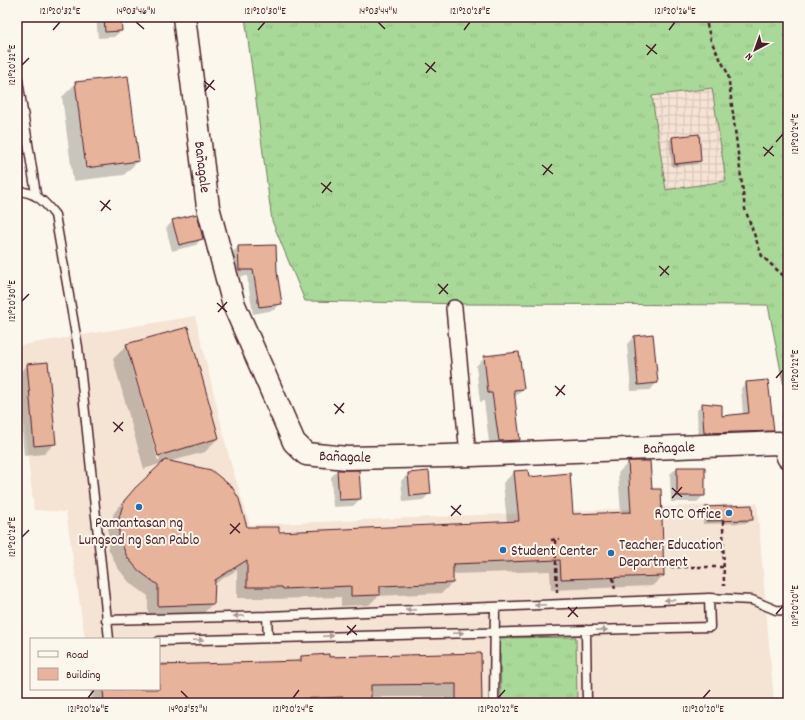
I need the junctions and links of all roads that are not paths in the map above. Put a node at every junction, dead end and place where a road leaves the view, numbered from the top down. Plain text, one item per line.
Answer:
1 (184, 17) edge
2 (17, 74) edge
3 (17, 191) edge
4 (36, 194) junction
5 (454, 308) dead end
6 (783, 450) edge
7 (468, 455) junction
8 (709, 598) junction
9 (495, 607) junction
10 (788, 611) edge
11 (267, 616) junction
12 (106, 620) junction
13 (586, 630) junction
14 (495, 632) junction
15 (109, 638) edge
16 (268, 638) junction
17 (160, 641) edge
18 (494, 703) edge
19 (587, 703) edge

1 - 7 street, Bañagale
2 - 4 lane
3 - 4 lane
4 - 12 lane
5 - 7 street
6 - 7 street, Bañagale
8 -> 9 lane
8 - 10 lane
13 -> 8 lane
9 -> 11 lane
9 - 14 lane
11 -> 12 lane
11 - 16 lane
12 - 15 lane
13 - 14 lane
13 - 19 lane
16 -> 14 lane
14 - 18 lane
17 -> 16 lane

